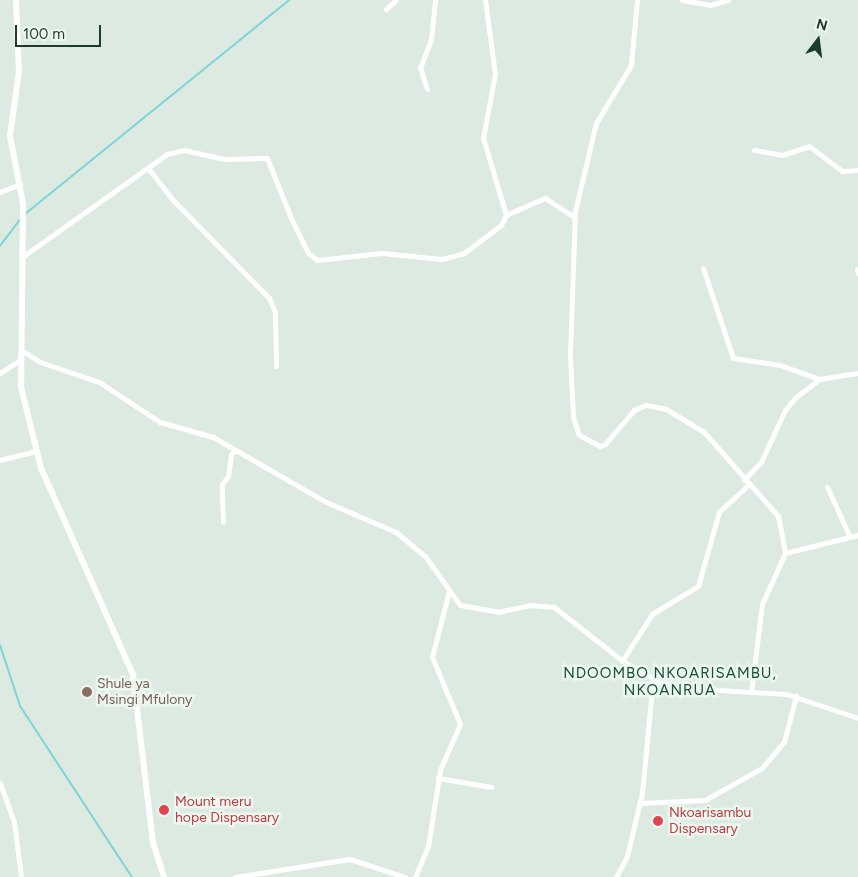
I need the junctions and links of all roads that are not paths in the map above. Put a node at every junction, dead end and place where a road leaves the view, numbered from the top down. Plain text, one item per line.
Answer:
1 (16, 0) edge
2 (396, 0) edge
3 (435, 0) edge
4 (486, 0) edge
5 (637, 0) edge
6 (682, 0) edge
7 (728, 0) edge
8 (386, 9) dead end
9 (427, 89) dead end
10 (754, 150) dead end
11 (148, 168) junction
12 (858, 170) edge
13 (20, 184) junction
14 (0, 192) edge
15 (506, 215) junction
16 (574, 217) junction
17 (22, 258) junction
18 (702, 268) dead end
19 (21, 350) junction
20 (20, 360) junction
21 (276, 366) dead end
22 (858, 373) edge
23 (0, 374) edge
24 (819, 379) junction
25 (236, 450) junction
26 (36, 451) junction
27 (0, 460) edge
28 (746, 482) junction
29 (827, 487) dead end
30 (224, 522) dead end
31 (858, 536) edge
32 (850, 537) junction
33 (785, 553) junction
34 (449, 591) junction
35 (622, 661) junction
36 (653, 679) junction
37 (751, 692) junction
38 (796, 696) junction
39 (858, 718) edge
40 (438, 778) junction
41 (0, 783) edge
42 (491, 787) dead end
43 (640, 803) junction
44 (20, 877) edge
45 (164, 877) edge
46 (235, 877) edge
47 (405, 877) edge
48 (414, 877) edge
49 (616, 877) edge

1 - 13 street
2 - 8 street
3 - 9 street
4 - 15 street
5 - 16 street
6 - 7 street
10 - 12 street
11 - 15 street
11 - 17 street
11 - 21 street
13 - 14 street
13 - 17 street
15 - 16 street
16 - 28 street
17 - 19 street
18 - 24 street
19 - 20 street
19 - 25 street
20 - 23 street
20 - 26 street
22 - 24 street
24 - 28 street
25 - 30 street
25 - 34 street
26 - 27 street
26 - 45 street
28 - 33 street
28 - 35 street
29 - 32 street
31 - 32 street
32 - 33 street
33 - 37 street
34 - 35 street
34 - 40 street
35 - 36 street
36 - 37 street
36 - 43 street
37 - 38 street
38 - 39 street
38 - 43 street
40 - 42 street
40 - 48 street
41 - 44 street
43 - 49 street
46 - 47 street

